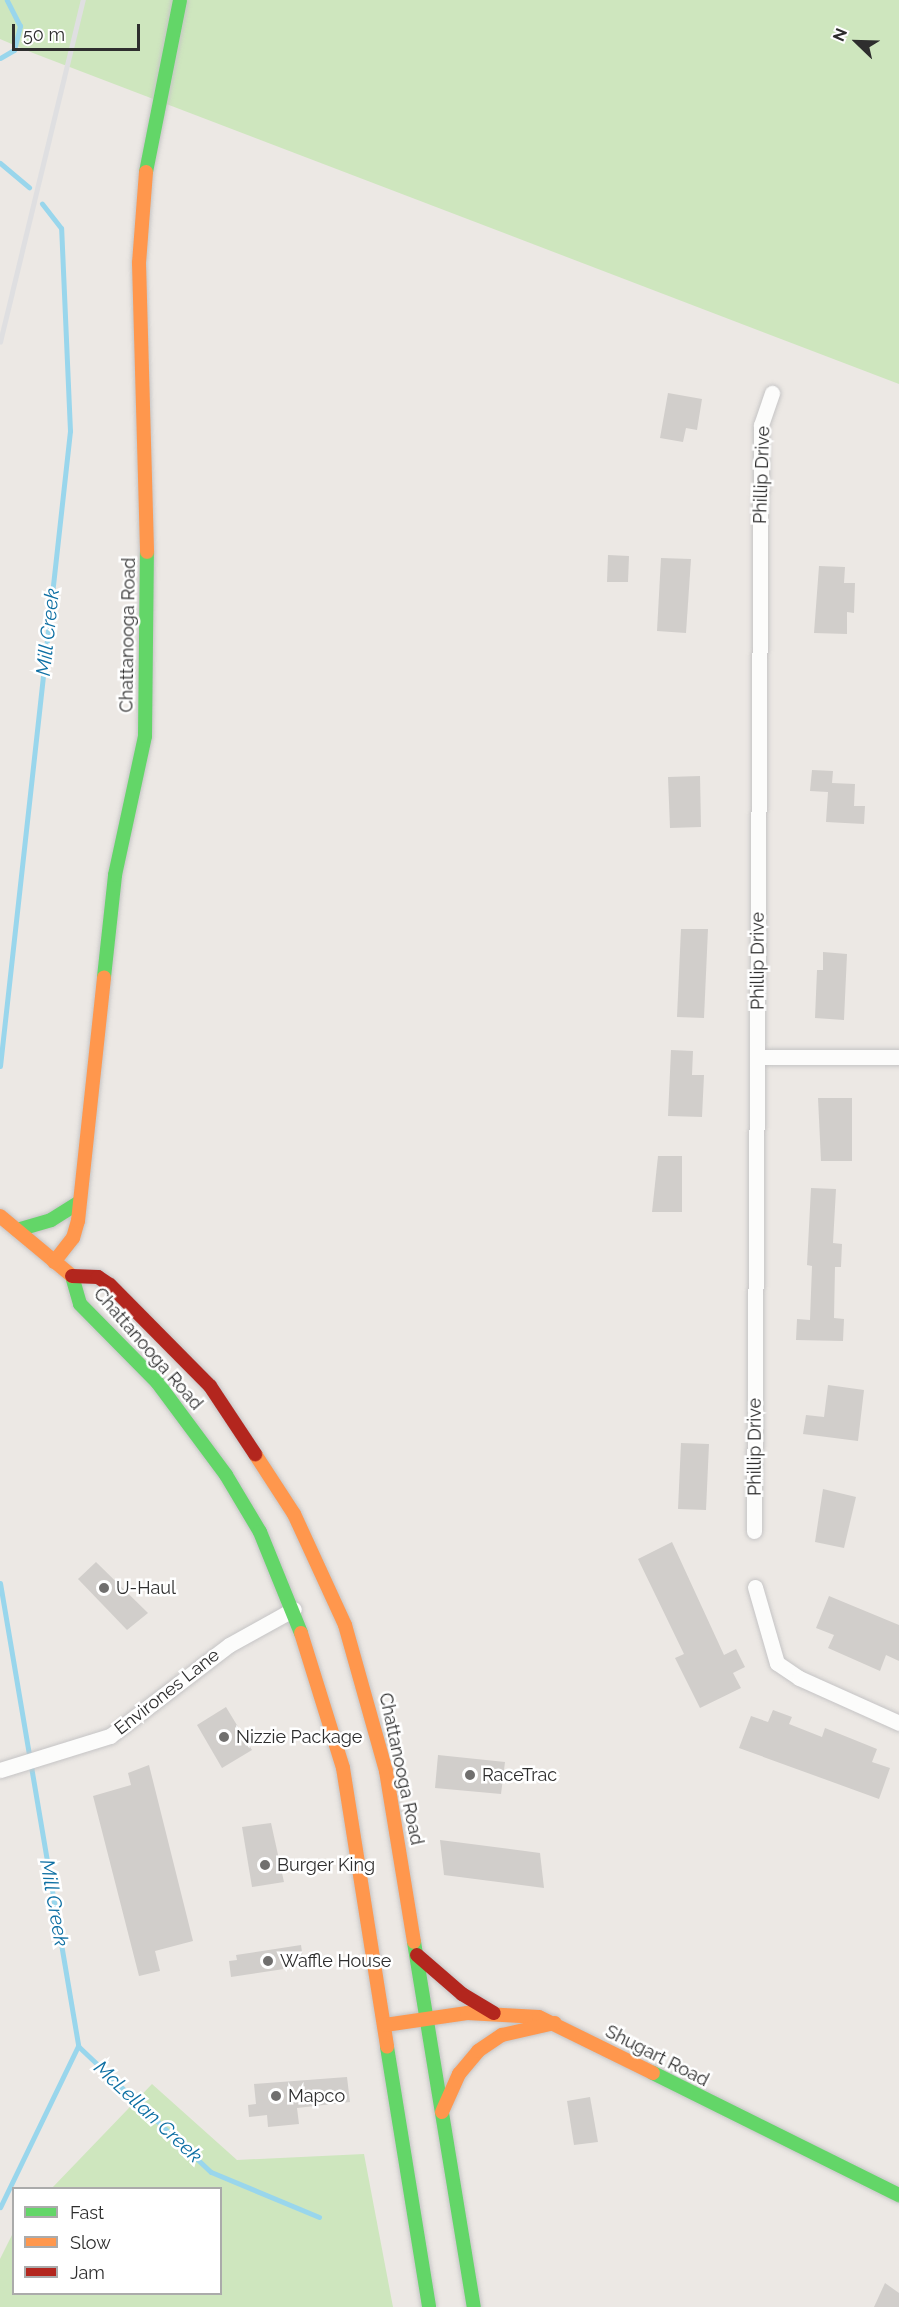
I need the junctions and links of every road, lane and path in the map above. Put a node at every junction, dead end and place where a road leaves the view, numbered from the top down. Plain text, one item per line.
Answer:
1 (180, 0) edge
2 (772, 393) dead end
3 (757, 1057) junction
4 (899, 1057) edge
5 (78, 1203) junction
6 (0, 1216) edge
7 (17, 1230) junction
8 (54, 1262) junction
9 (72, 1276) junction
10 (754, 1531) dead end
11 (755, 1587) dead end
12 (294, 1609) junction
13 (899, 1723) edge
14 (0, 1770) edge
15 (417, 1955) junction
16 (494, 2013) junction
17 (427, 2017) junction
18 (555, 2023) junction
19 (385, 2025) junction
20 (442, 2112) junction
21 (899, 2195) edge
22 (429, 2307) edge
23 (474, 2307) edge

1 - 5 main road, Chattanooga Road
2 - 3 street, Phillip Drive
3 - 4 street
3 - 10 street, Phillip Drive
5 - 7 main road
5 - 8 main road, Chattanooga Road
6 - 7 main road
7 - 8 main road
8 - 9 main road
9 - 12 main road, Chattanooga Road
9 - 15 main road, Chattanooga Road
11 - 13 street
12 - 14 street, Environes Lane
12 - 19 main road, Chattanooga Road
15 - 16 main road
15 - 17 main road, Chattanooga Road
16 - 17 main road, Shugart Road
16 - 18 main road, Shugart Road
17 - 19 main road, Shugart Road
17 - 20 main road, Chattanooga Road
18 - 20 main road
18 - 21 main road, Shugart Road
19 - 22 main road, Chattanooga Road
20 - 23 main road, Chattanooga Road

